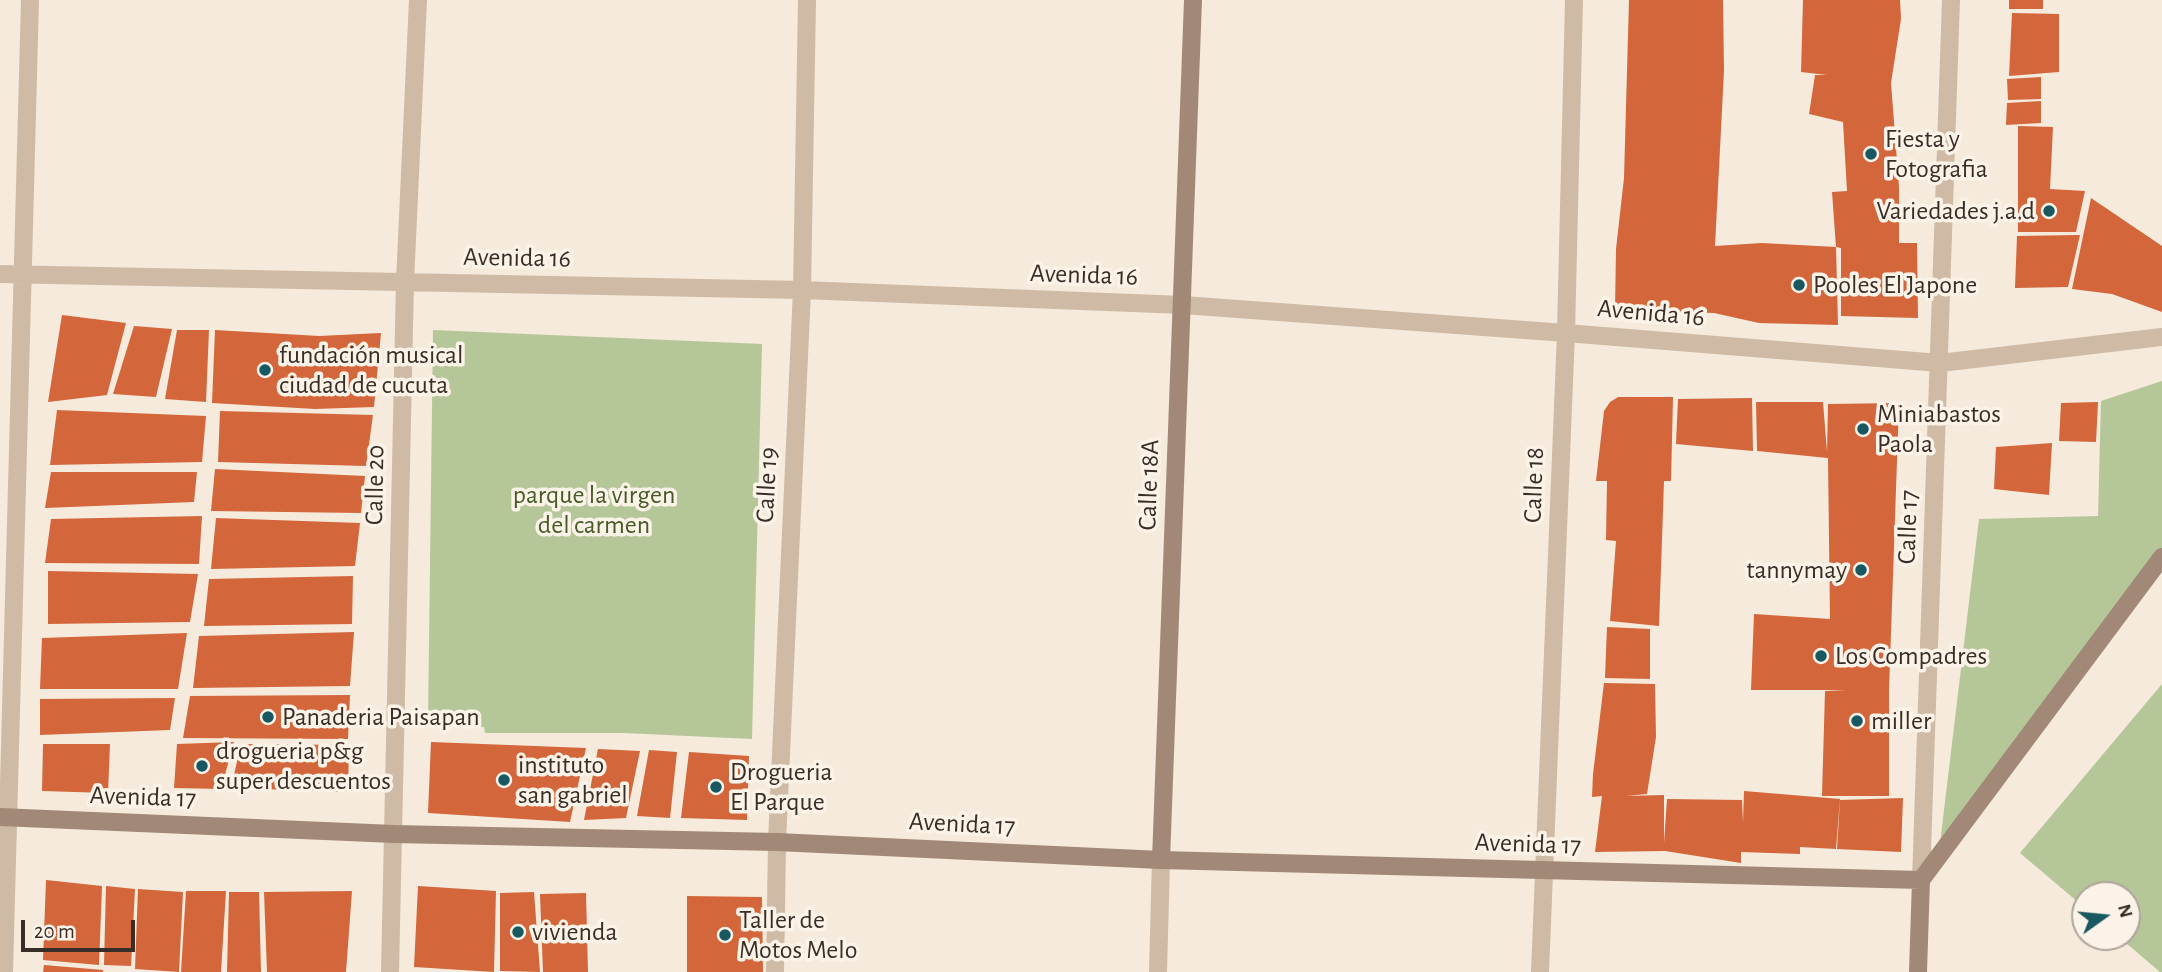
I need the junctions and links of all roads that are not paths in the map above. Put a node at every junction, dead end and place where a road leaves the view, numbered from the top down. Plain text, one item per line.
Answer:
1 (30, 0) edge
2 (418, 0) edge
3 (807, 0) edge
4 (1193, 0) edge
5 (1574, 0) edge
6 (1951, 0) edge
7 (0, 274) edge
8 (23, 274) junction
9 (405, 282) junction
10 (802, 290) junction
11 (1182, 305) junction
12 (1566, 333) junction
13 (2162, 337) edge
14 (1940, 363) junction
15 (2162, 558) edge
16 (5, 817) edge
17 (394, 834) junction
18 (777, 842) junction
19 (1161, 860) junction
20 (1545, 871) junction
21 (1921, 880) junction
22 (4, 972) edge
23 (390, 972) edge
24 (775, 972) edge
25 (1158, 972) edge
26 (1540, 972) edge
27 (1918, 972) edge

1 - 8 street
2 - 9 street, Calle 20
3 - 10 street, Calle 19
4 - 11 street, Calle 18A
5 - 12 street, Calle 18
6 - 14 street, Calle 17
7 - 8 street, Avenida 16
8 - 9 street, Avenida 16
8 - 16 street
9 - 10 street, Avenida 16
9 - 17 street, Calle 20
10 - 11 street, Avenida 16
10 - 18 street, Calle 19
11 - 12 street, Avenida 16
11 - 19 street, Calle 18A
12 - 14 street, Avenida 16
12 - 20 street, Calle 18
13 - 14 street, Avenida 16
14 - 21 street, Calle 17
15 - 21 street
16 - 17 street, Avenida 17
16 - 22 street
17 - 18 street, Avenida 17
17 - 23 street, Calle 20
18 - 19 street, Avenida 17
18 - 24 street, Calle 19
19 - 20 street, Avenida 17
19 - 25 street, Calle 18A
20 - 21 street, Avenida 17
20 - 26 street, Calle 18
21 - 27 street, Calle 17

